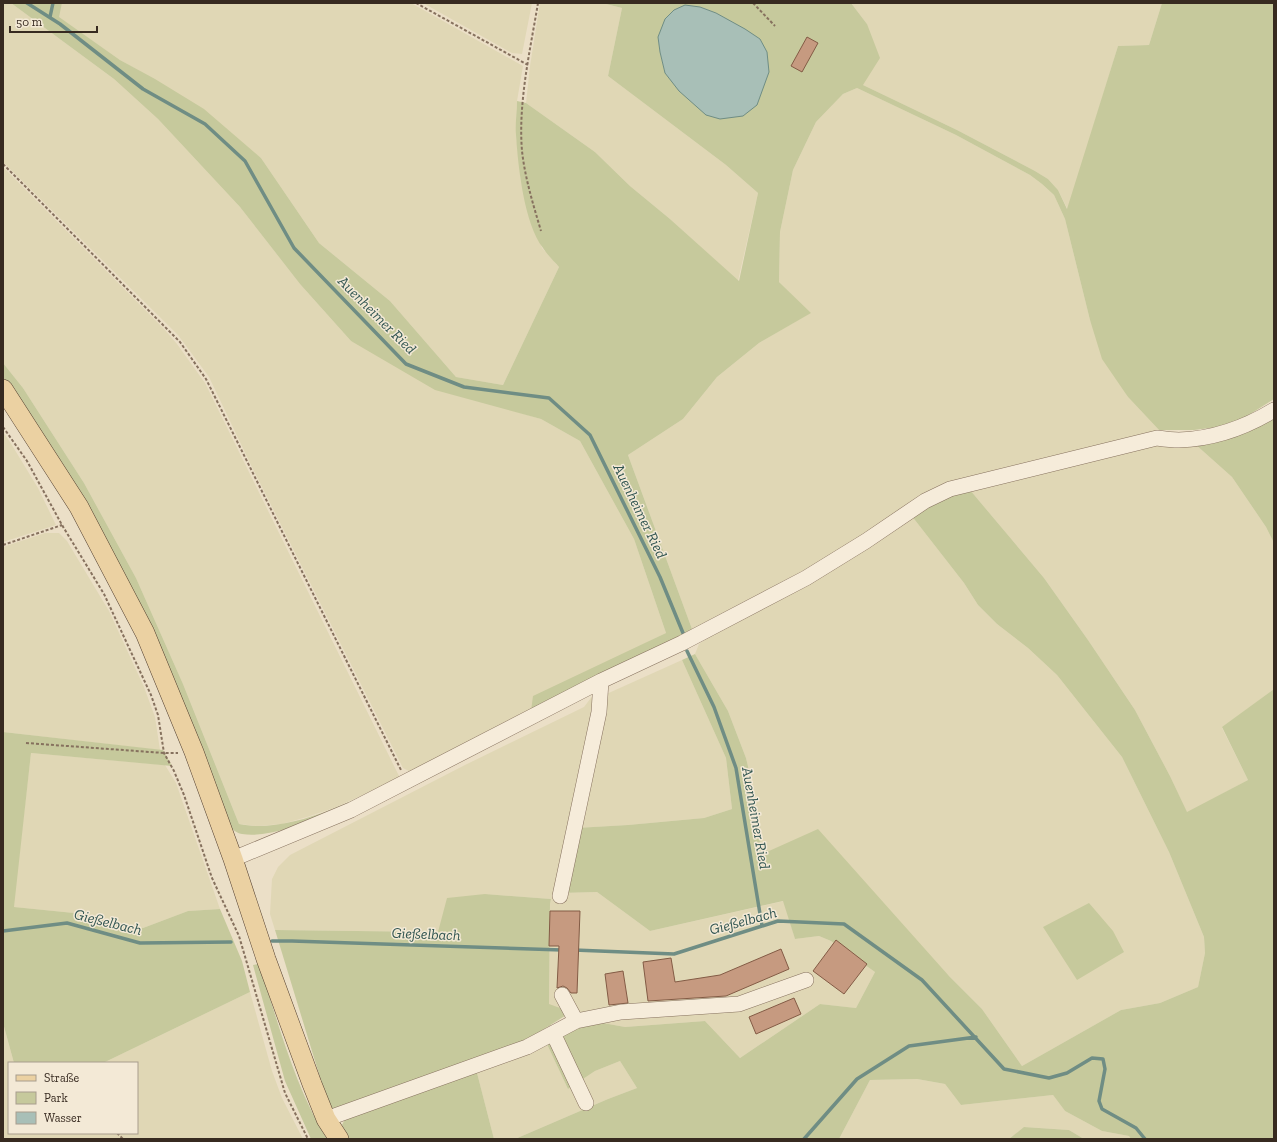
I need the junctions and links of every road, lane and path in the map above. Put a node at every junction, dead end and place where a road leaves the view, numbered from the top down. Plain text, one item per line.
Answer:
1 (416, 3) edge
2 (538, 3) edge
3 (753, 3) edge
4 (775, 26) dead end
5 (528, 65) junction
6 (3, 164) edge
7 (541, 231) dead end
8 (3, 389) edge
9 (1274, 410) edge
10 (3, 427) edge
11 (62, 525) junction
12 (3, 545) edge
13 (601, 681) junction
14 (26, 743) dead end
15 (164, 753) junction
16 (406, 781) junction
17 (233, 859) junction
18 (560, 896) dead end
19 (248, 935) junction
20 (806, 980) dead end
21 (562, 995) dead end
22 (576, 1021) junction
23 (553, 1033) junction
24 (586, 1103) dead end
25 (326, 1119) junction
26 (308, 1139) edge
27 (339, 1139) edge

1 - 5 path
2 - 5 path
3 - 4 path
5 - 7 path
6 - 16 path
8 - 17 main road
9 - 13 street
10 - 11 path
11 - 12 path
11 - 15 path
13 - 16 street
13 - 18 street
14 - 15 path
15 - 19 path
16 - 17 street
17 - 19 main road
19 - 25 main road
19 - 26 path
20 - 22 street
21 - 22 street
22 - 23 street
23 - 24 street
23 - 25 street
25 - 27 main road

